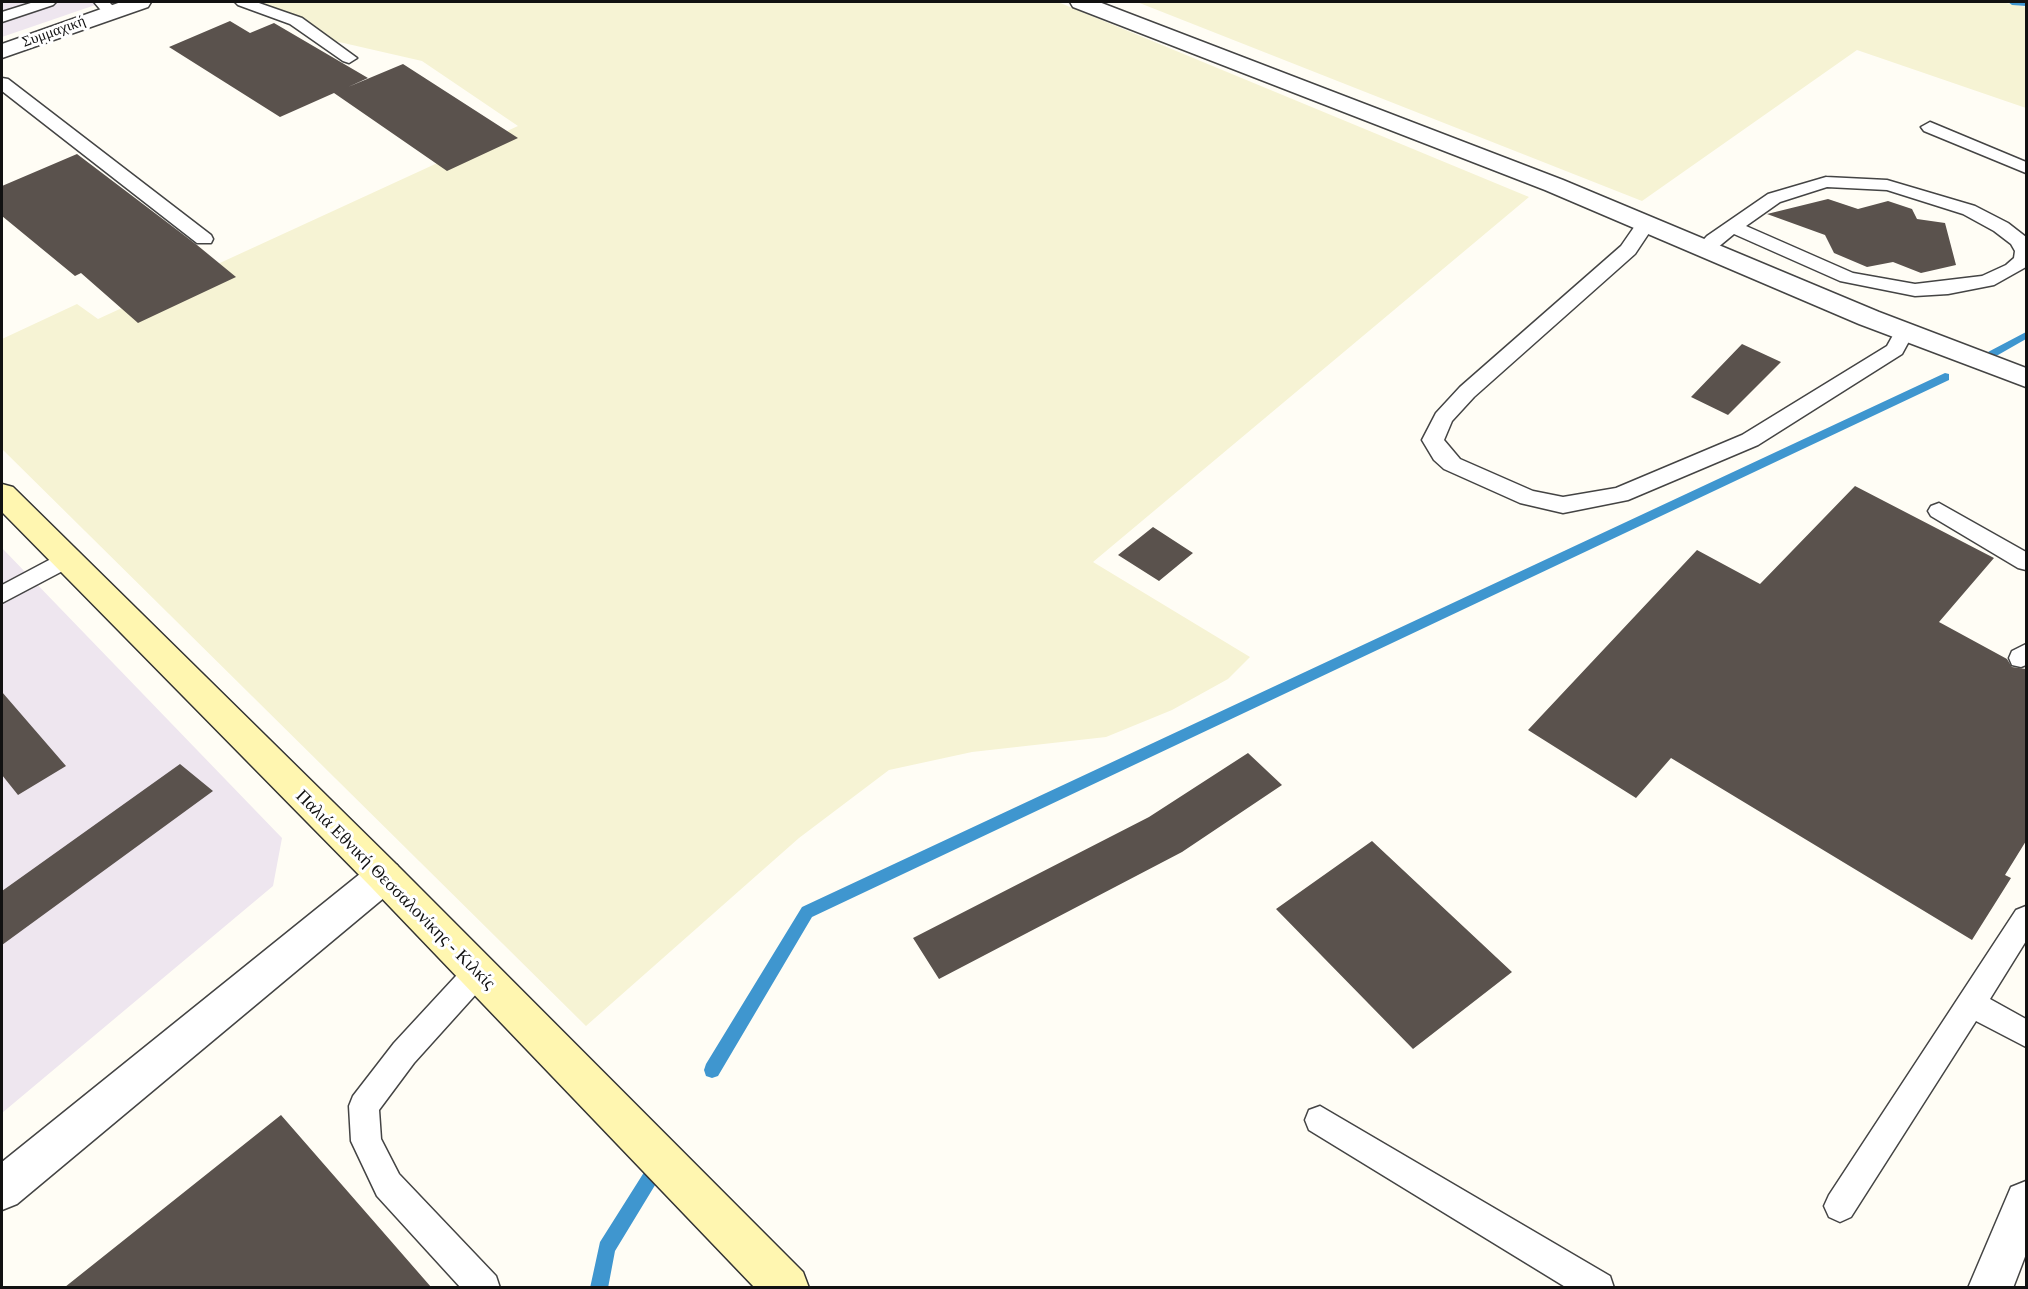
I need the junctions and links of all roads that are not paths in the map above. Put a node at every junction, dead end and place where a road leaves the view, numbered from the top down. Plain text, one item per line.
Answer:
1 (48, 2) edge
2 (141, 2) edge
3 (243, 2) edge
4 (1081, 2) edge
5 (106, 7) edge
6 (2, 17) edge
7 (2, 51) edge
8 (349, 58) dead end
9 (2, 83) edge
10 (1930, 127) dead end
11 (2026, 168) edge
12 (1646, 224) junction
13 (1733, 227) junction
14 (204, 238) dead end
15 (1704, 249) junction
16 (1904, 332) junction
17 (2026, 378) edge
18 (2, 494) edge
19 (1939, 511) dead end
20 (66, 559) junction
21 (2026, 562) edge
22 (2, 595) edge
23 (384, 876) junction
24 (2026, 918) edge
25 (477, 973) junction
26 (1971, 1003) junction
27 (2026, 1034) edge
28 (1320, 1120) dead end
29 (2, 1189) edge
30 (2026, 1202) edge
31 (1840, 1206) dead end
32 (484, 1287) edge
33 (787, 1287) edge
34 (1598, 1287) edge
35 (1990, 1287) edge

1 - 6 lane
2 - 5 street, Συμμαχική
3 - 8 lane
4 - 12 street
5 - 7 street, Συμμαχική
9 - 14 lane
10 - 11 lane
12 - 15 street
12 - 16 lane
13 - 13 lane
13 - 15 lane
15 - 16 street
16 - 17 street
18 - 20 main road, Παλιά Εθνική Θεσσαλονίκης - Κιλκίς
19 - 21 lane
20 - 22 lane
20 - 23 main road, Παλιά Εθνική Θεσσαλονίκης - Κιλκίς
23 - 25 main road, Παλιά Εθνική Θεσσαλονίκης - Κιλκίς
23 - 29 street
24 - 26 lane
25 - 32 lane
25 - 33 main road, Παλιά Εθνική Θεσσαλονίκης - Κιλκίς
26 - 27 lane
26 - 31 lane
28 - 34 lane
30 - 35 street

